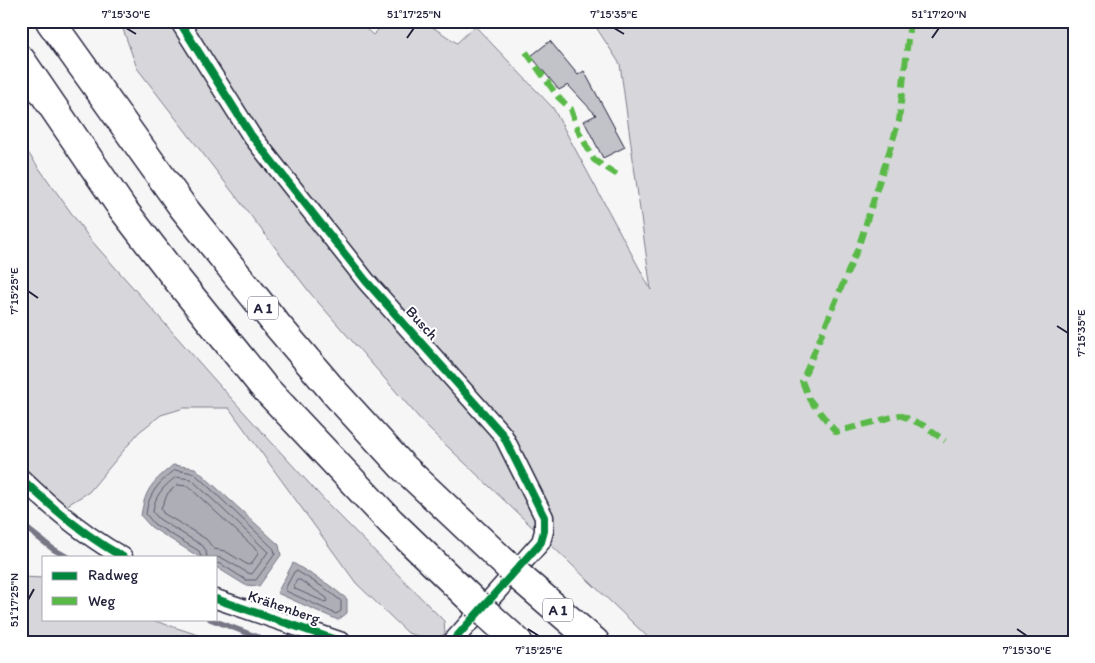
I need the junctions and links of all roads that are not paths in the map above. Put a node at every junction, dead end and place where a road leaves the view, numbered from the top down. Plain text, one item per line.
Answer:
1 (50, 21) edge
2 (179, 21) edge
3 (21, 60) edge
4 (21, 478) edge
5 (120, 556) edge
6 (218, 600) edge
7 (342, 642) edge
8 (452, 642) edge
9 (518, 642) edge
10 (595, 642) edge

1 - 10 highway, A 1
2 - 8 street, Busch
3 - 9 highway
4 - 5 street
6 - 7 street, Krähenberg

